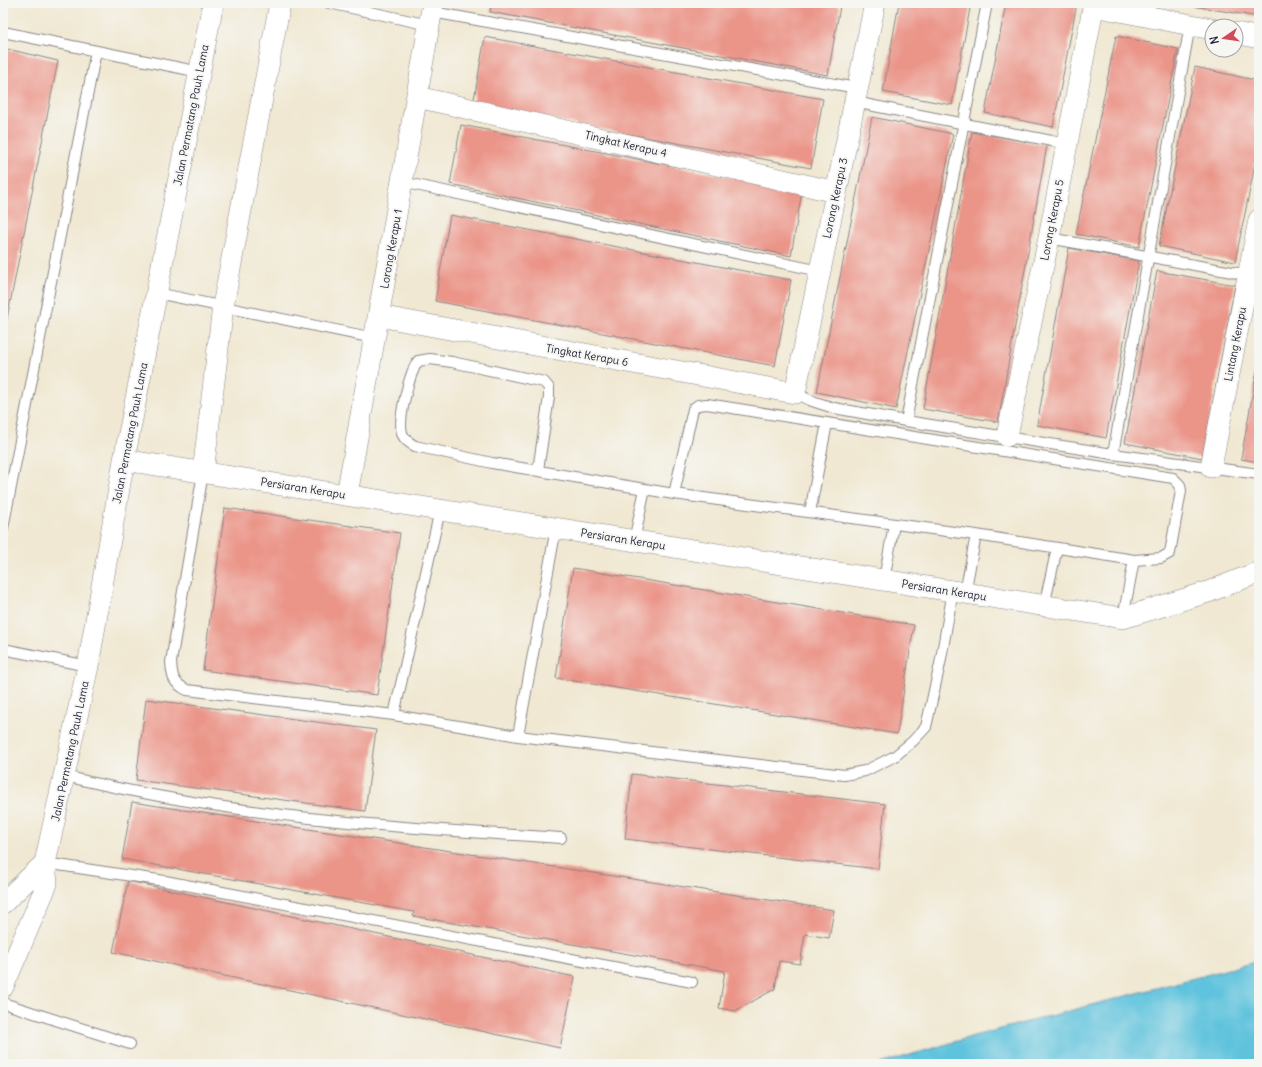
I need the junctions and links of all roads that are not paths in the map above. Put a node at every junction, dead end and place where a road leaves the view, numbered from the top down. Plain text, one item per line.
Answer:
1 (213, 3) edge
2 (280, 3) edge
3 (329, 3) edge
4 (875, 3) edge
5 (987, 3) edge
6 (1094, 5) edge
7 (431, 14) edge
8 (1190, 25) junction
9 (1204, 28) edge
10 (3, 32) edge
11 (1244, 35) edge
12 (1259, 38) edge
13 (96, 51) junction
14 (200, 72) junction
15 (856, 95) junction
16 (417, 97) junction
17 (964, 124) junction
18 (1067, 144) junction
19 (402, 182) junction
20 (836, 192) junction
21 (1259, 220) edge
22 (1049, 238) junction
23 (1147, 256) junction
24 (820, 271) junction
25 (1253, 276) edge
26 (156, 293) junction
27 (223, 306) junction
28 (379, 316) junction
29 (374, 338) junction
30 (795, 393) junction
31 (906, 421) junction
32 (827, 423) junction
33 (1007, 436) junction
34 (1113, 454) junction
35 (124, 460) junction
36 (1211, 467) junction
37 (538, 470) junction
38 (203, 472) junction
39 (1259, 474) edge
40 (645, 488) junction
41 (674, 494) junction
42 (347, 495) junction
43 (440, 510) junction
44 (810, 512) junction
45 (894, 524) junction
46 (3, 528) edge
47 (556, 528) junction
48 (976, 535) junction
49 (634, 541) junction
50 (1057, 548) junction
51 (1134, 560) junction
52 (1259, 572) edge
53 (884, 580) junction
54 (959, 592) junction
55 (1044, 606) junction
56 (1123, 618) junction
57 (3, 648) edge
58 (88, 666) junction
59 (394, 715) junction
60 (518, 736) junction
61 (65, 776) junction
62 (561, 838) dead end
63 (45, 863) junction
64 (3, 902) edge
65 (692, 982) dead end
66 (3, 987) edge
67 (3, 1003) edge
68 (130, 1044) dead end

1 - 14 street, Jalan Permatang Pauh Lama
2 - 27 street
3 - 7 lane
4 - 15 street, Lorong Kerapu 3
5 - 17 lane
6 - 8 street
6 - 18 street, Lorong Kerapu 5
7 - 15 lane
7 - 16 street, Lorong Kerapu 1
8 - 9 street
8 - 23 lane
10 - 13 lane
11 - 12 street
13 - 14 lane
13 - 46 lane
14 - 26 street, Jalan Permatang Pauh Lama
15 - 17 lane
15 - 20 street, Lorong Kerapu 3
16 - 19 street, Lorong Kerapu 1
16 - 20 street, Tingkat Kerapu 4
17 - 18 lane
17 - 31 lane
18 - 22 street, Lorong Kerapu 5
19 - 24 lane
19 - 28 street, Lorong Kerapu 1
20 - 24 street, Lorong Kerapu 3
21 - 25 street, Lintang Kerapu
22 - 23 lane
22 - 33 street, Lorong Kerapu 5
23 - 25 lane
23 - 34 lane
24 - 30 street, Lorong Kerapu 3
25 - 36 street, Lintang Kerapu
26 - 27 lane
26 - 35 street, Jalan Permatang Pauh Lama
27 - 29 lane
27 - 38 street
28 - 29 street, Lorong Kerapu 1
28 - 30 street, Tingkat Kerapu 6
29 - 42 street, Lorong Kerapu 1
30 - 31 lane
31 - 33 lane
32 - 41 lane
32 - 44 lane
32 - 51 lane
33 - 34 lane
34 - 36 lane
35 - 38 street, Persiaran Kerapu
35 - 58 street, Jalan Permatang Pauh Lama
36 - 39 lane
37 - 37 lane
37 - 40 lane
38 - 42 street, Persiaran Kerapu
38 - 59 lane
40 - 41 lane
40 - 49 lane
41 - 44 lane
42 - 43 street, Persiaran Kerapu
43 - 47 street, Persiaran Kerapu
43 - 59 lane
44 - 45 lane
45 - 48 lane
45 - 53 lane
47 - 49 street, Persiaran Kerapu
47 - 60 lane
48 - 50 lane
48 - 54 lane
49 - 53 street, Persiaran Kerapu
50 - 51 lane
50 - 55 lane
51 - 56 lane
52 - 56 street
53 - 54 street, Persiaran Kerapu
54 - 55 street, Persiaran Kerapu
54 - 60 lane
55 - 56 street, Persiaran Kerapu
57 - 58 lane
58 - 61 street, Jalan Permatang Pauh Lama
59 - 60 lane
61 - 62 lane
61 - 63 street, Jalan Permatang Pauh Lama
63 - 64 street
63 - 65 lane
63 - 66 street, Jalan Permatang Pauh Lama
67 - 68 lane

